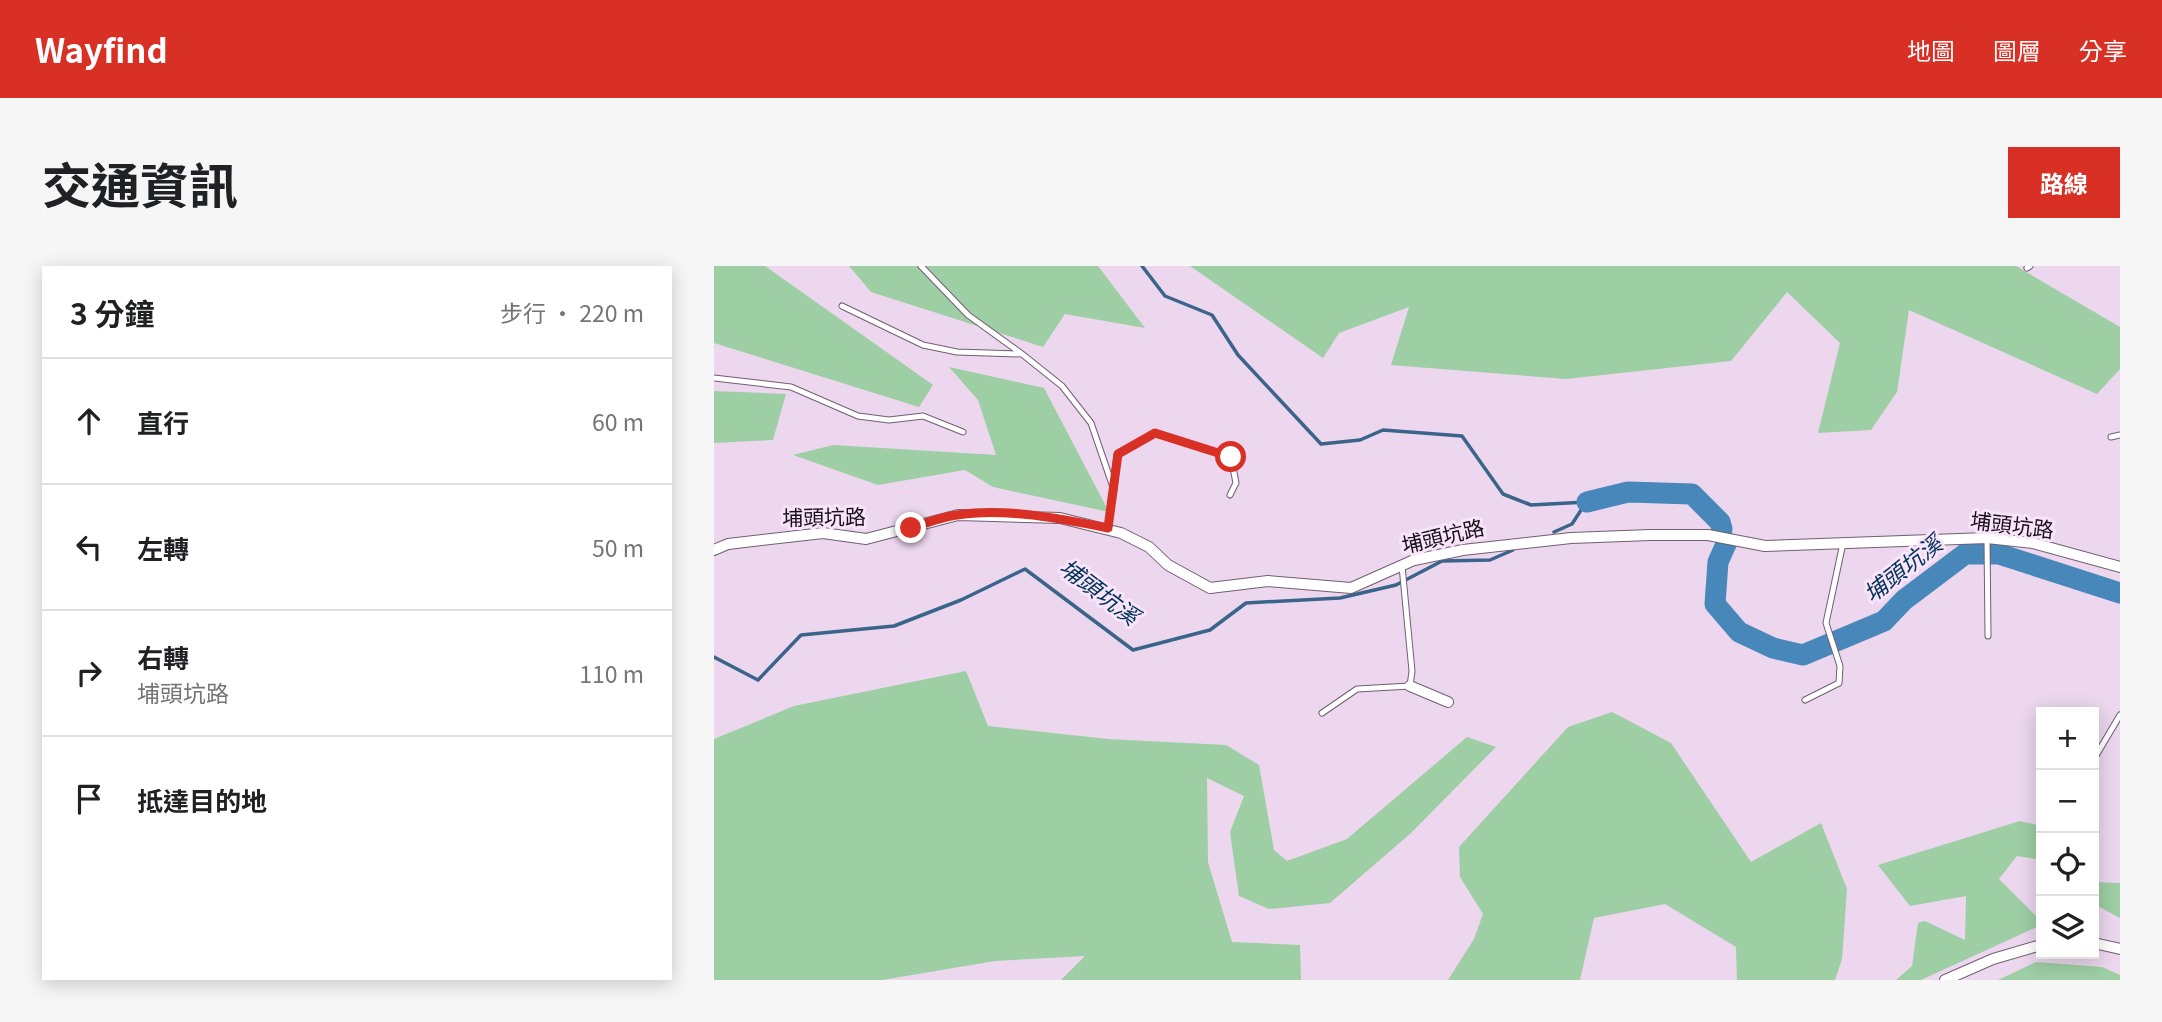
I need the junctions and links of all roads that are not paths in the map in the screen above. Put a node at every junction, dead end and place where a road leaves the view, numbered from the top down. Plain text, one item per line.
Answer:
1 (921, 266) edge
2 (842, 306) dead end
3 (1021, 354) junction
4 (714, 378) edge
5 (962, 432) dead end
6 (2120, 435) edge
7 (2110, 437) dead end
8 (1114, 490) junction
9 (1230, 495) dead end
10 (1108, 528) junction
11 (1987, 538) junction
12 (1843, 543) junction
13 (714, 544) edge
14 (728, 544) junction
15 (714, 550) edge
16 (2120, 567) edge
17 (1402, 569) junction
18 (1988, 636) dead end
19 (1410, 686) junction
20 (1805, 700) dead end
21 (1448, 702) dead end
22 (1322, 713) dead end
23 (2120, 715) edge
24 (2099, 751) edge
25 (2099, 944) edge
26 (2036, 946) edge
27 (2120, 949) edge
28 (1945, 980) edge

1 - 3 lane
2 - 3 lane
3 - 8 lane
4 - 5 lane
6 - 7 lane
8 - 9 lane
8 - 10 lane
10 - 14 street, 埔頭坑路
10 - 17 street, 埔頭坑路
11 - 12 street, 埔頭坑路
11 - 16 street, 埔頭坑路
11 - 18 lane
12 - 17 street, 埔頭坑路
12 - 20 lane
13 - 14 lane
14 - 15 street, 埔頭坑路
17 - 19 lane
19 - 21 street
19 - 22 lane
23 - 24 lane
25 - 27 street
26 - 28 street

